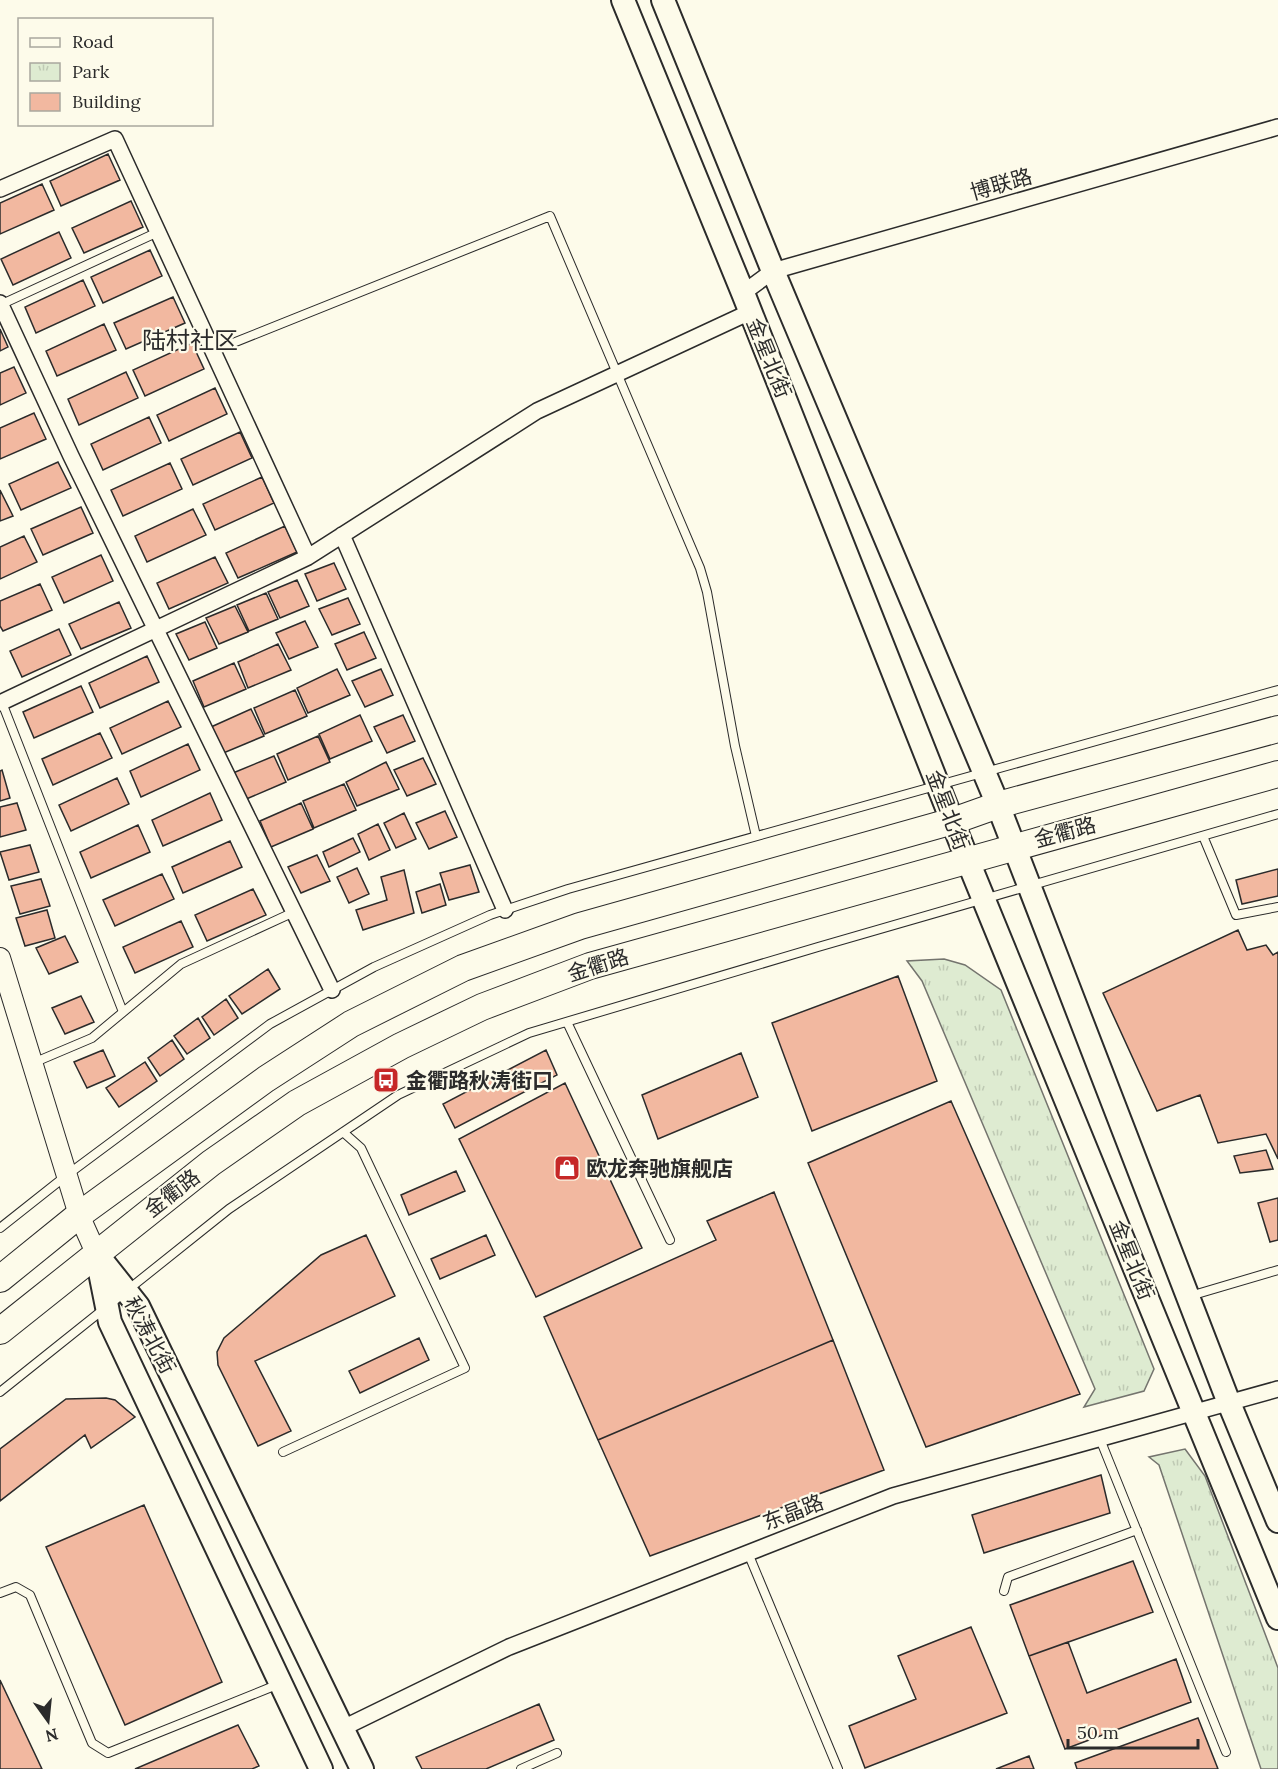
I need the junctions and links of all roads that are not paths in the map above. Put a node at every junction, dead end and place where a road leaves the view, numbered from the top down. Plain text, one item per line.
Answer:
1 (623, 0) edge
2 (663, 0) edge
3 (1278, 127) edge
4 (0, 189) edge
5 (158, 232) junction
6 (773, 271) junction
7 (746, 302) junction
8 (0, 304) edge
9 (213, 351) junction
10 (617, 374) junction
11 (342, 535) junction
12 (308, 557) junction
13 (156, 629) junction
14 (1278, 690) edge
15 (0, 701) edge
16 (1278, 729) edge
17 (985, 773) junction
18 (1278, 774) edge
19 (940, 786) junction
20 (998, 805) junction
21 (1278, 814) edge
22 (953, 820) junction
23 (756, 836) junction
24 (1203, 836) junction
25 (1014, 847) junction
26 (968, 861) junction
27 (1029, 886) junction
28 (984, 899) junction
29 (1278, 907) edge
30 (505, 910) junction
31 (294, 912) junction
32 (0, 958) edge
33 (332, 990) junction
34 (123, 1012) junction
35 (567, 1022) junction
36 (32, 1063) junction
37 (343, 1132) junction
38 (67, 1175) junction
39 (79, 1215) junction
40 (0, 1228) edge
41 (670, 1240) dead end
42 (96, 1253) junction
43 (1278, 1270) edge
44 (0, 1279) edge
45 (126, 1291) junction
46 (1188, 1297) junction
47 (107, 1307) junction
48 (0, 1331) edge
49 (1278, 1389) edge
50 (0, 1392) edge
51 (1229, 1403) junction
52 (1195, 1413) junction
53 (1100, 1439) junction
54 (282, 1452) dead end
55 (1278, 1521) edge
56 (1137, 1530) junction
57 (748, 1553) junction
58 (1004, 1591) dead end
59 (0, 1593) edge
60 (1278, 1618) edge
61 (280, 1683) junction
62 (343, 1728) junction
63 (1226, 1752) dead end
64 (556, 1753) dead end
65 (321, 1769) edge
66 (362, 1769) edge
67 (521, 1769) edge
68 (838, 1769) edge

1 - 7 main road, 金星北街
2 - 6 main road, 金星北街
3 - 6 street, 博联路
4 - 5 street
5 - 8 lane
5 - 9 street
6 - 7 street, 博联路
6 - 17 main road, 金星北街
7 - 10 street, 博联路
7 - 19 main road, 金星北街
8 - 13 street
9 - 10 lane
9 - 12 street
10 - 11 street, 博联路
10 - 23 lane
11 - 12 street, 博联路
11 - 30 street
12 - 13 street, 博联路
13 - 15 street, 博联路
13 - 31 street
14 - 17 lane
15 - 34 lane
16 - 20 main road, 金衢路
17 - 19 lane
17 - 20 main road, 金星北街
18 - 25 main road, 金衢路
19 - 22 main road, 金星北街
19 - 23 lane
20 - 22 main road, 金衢路
20 - 25 main road, 金星北街
21 - 24 lane
22 - 26 main road, 金星北街
22 - 39 main road, 金衢路
23 - 30 lane
24 - 27 lane
24 - 29 lane
25 - 26 main road, 金衢路
25 - 27 main road, 金星北街
26 - 28 main road, 金星北街
26 - 42 main road, 金衢路
27 - 28 lane
27 - 46 main road, 金星北街
28 - 35 lane
28 - 52 main road, 金星北街
30 - 33 lane
31 - 33 street
31 - 34 lane
32 - 36 street
33 - 38 lane
34 - 36 lane
35 - 37 lane
35 - 41 lane
36 - 38 street
37 - 45 lane
37 - 54 lane
38 - 39 street
38 - 40 lane
39 - 42 street
39 - 44 main road, 金衢路
42 - 45 main road, 秋涛北街
42 - 47 main road, 秋涛北街
42 - 48 main road, 金衢路
43 - 46 lane
45 - 47 lane
45 - 62 main road, 秋涛北街
46 - 51 main road, 金星北街
47 - 50 lane
47 - 61 main road, 秋涛北街
49 - 51 street, 东晶路
51 - 52 street, 东晶路
51 - 55 main road, 金星北街
52 - 53 street, 东晶路
52 - 60 main road, 金星北街
53 - 56 lane
53 - 57 street, 东晶路
56 - 58 lane
56 - 63 lane
57 - 62 street, 东晶路
57 - 68 lane
59 - 61 lane
61 - 65 main road, 秋涛北街
62 - 66 main road, 秋涛北街
64 - 67 lane

